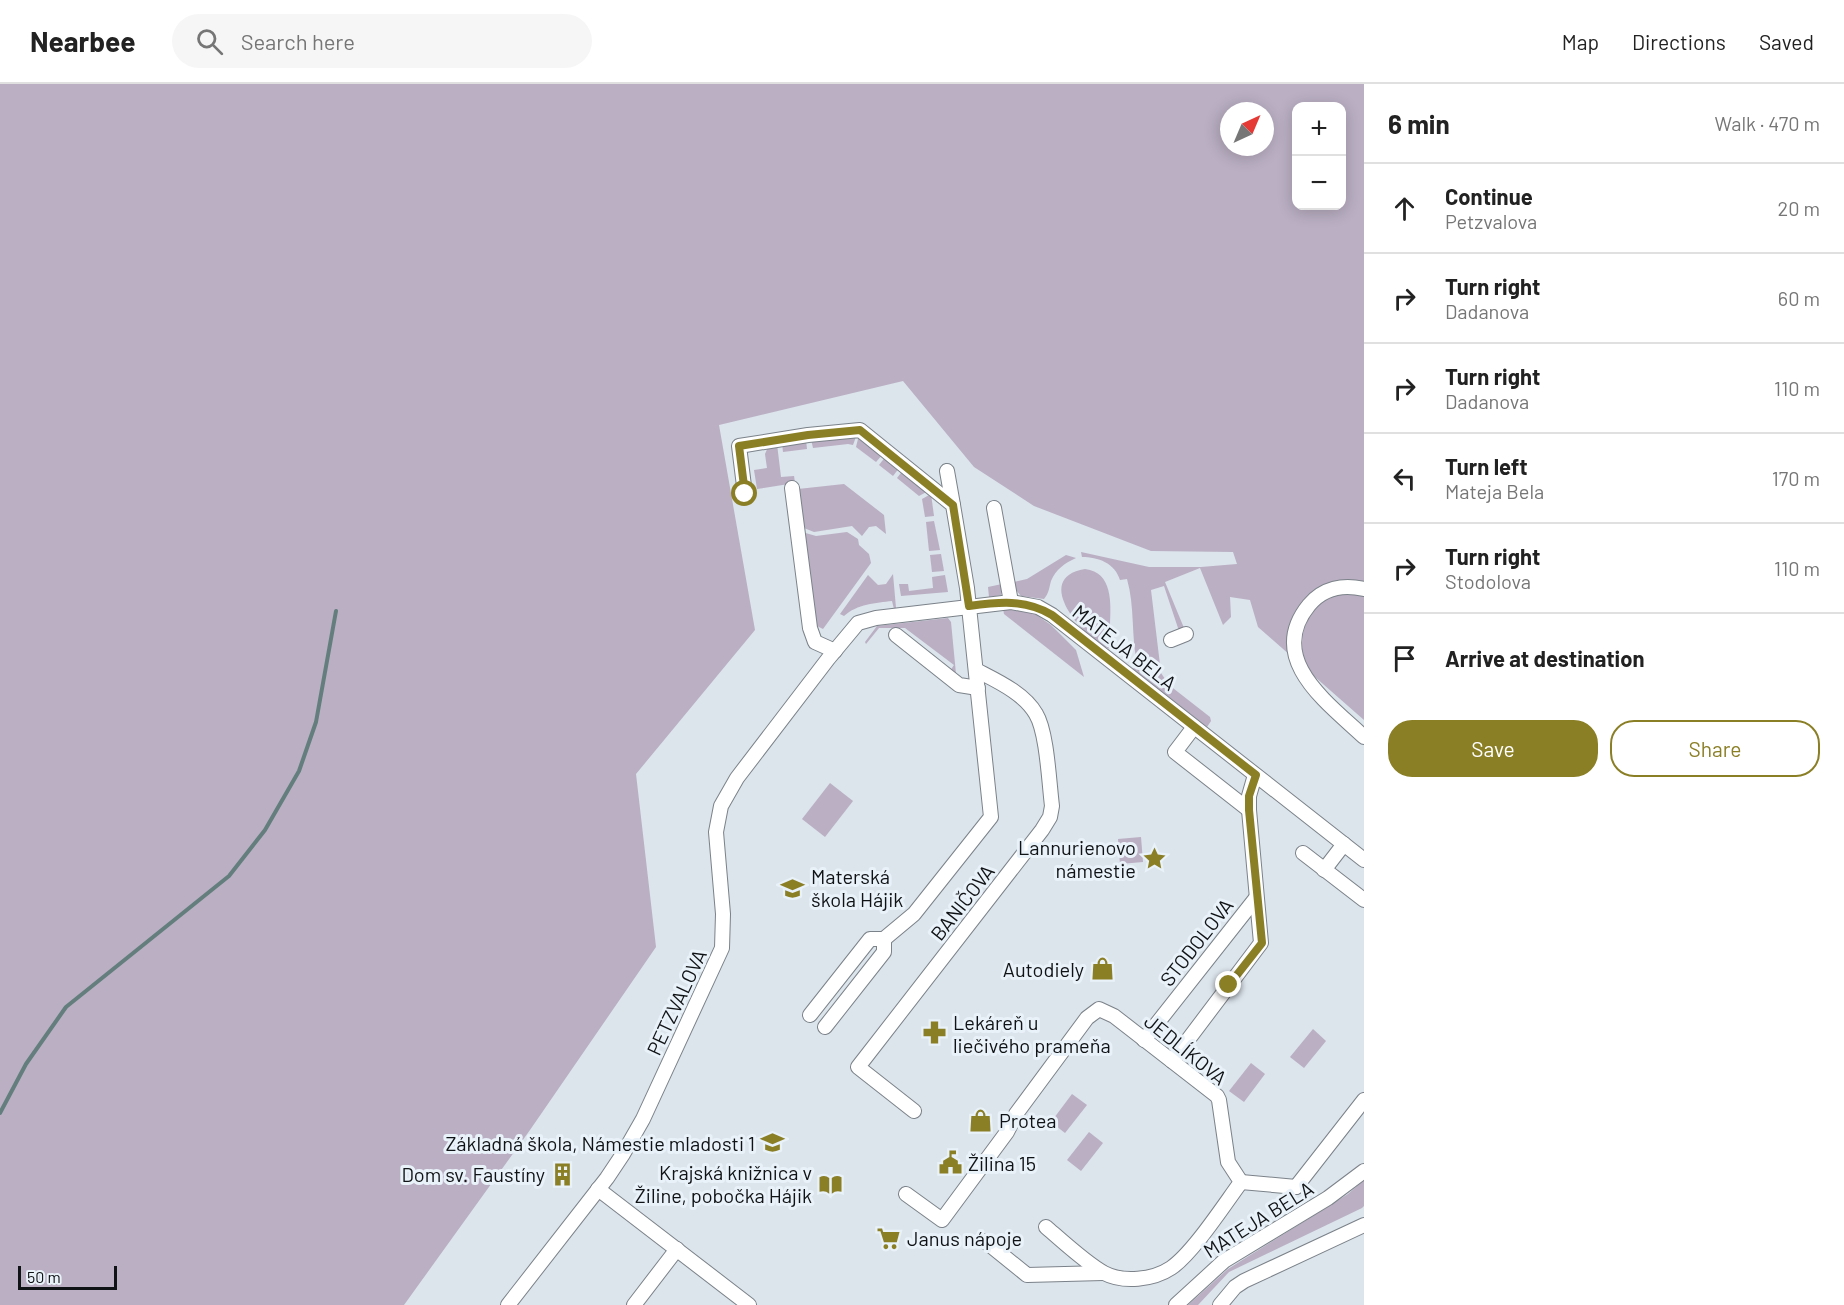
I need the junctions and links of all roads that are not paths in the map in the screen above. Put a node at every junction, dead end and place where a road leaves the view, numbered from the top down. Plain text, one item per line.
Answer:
1 (947, 471) dead end
2 (792, 488) dead end
3 (745, 494) dead end
4 (953, 505) junction
5 (994, 508) dead end
6 (1364, 589) edge
7 (1011, 602) junction
8 (969, 606) junction
9 (1186, 634) dead end
10 (896, 635) dead end
11 (1171, 640) dead end
12 (835, 651) junction
13 (823, 665) joint
14 (976, 670) junction
15 (978, 688) junction
16 (1194, 727) junction
17 (1364, 737) edge
18 (1256, 775) junction
19 (1249, 810) junction
20 (1344, 844) junction
21 (1303, 853) dead end
22 (1364, 860) edge
23 (1324, 870) junction
24 (1256, 898) junction
25 (1364, 900) edge
26 (885, 939) junction
27 (810, 1015) dead end
28 (825, 1027) dead end
29 (1144, 1040) junction
30 (1172, 1061) junction
31 (1364, 1100) edge
32 (914, 1111) dead end
33 (1364, 1171) edge
34 (1241, 1182) junction
35 (1296, 1187) junction
36 (598, 1189) junction
37 (906, 1194) dead end
38 (1311, 1208) junction
39 (1364, 1225) edge
40 (1046, 1227) dead end
41 (985, 1241) dead end
42 (677, 1249) junction
43 (1103, 1273) junction
44 (734, 1300) edge
45 (508, 1305) edge
46 (634, 1305) edge
47 (749, 1305) edge
48 (1176, 1305) edge
49 (1220, 1305) edge

1 - 4 street, BANIČOVA
2 - 12 street
3 - 4 street
4 - 8 street, BANIČOVA
5 - 7 street
6 - 17 street
7 - 8 street, MATEJA BELA
7 - 16 street, MATEJA BELA
8 - 12 street, MATEJA BELA
8 - 14 street, BANIČOVA
9 - 11 street
10 - 15 street
12 - 13 street, MATEJA BELA
13 - 36 street, PETZVALOVA
14 - 15 street, BANIČOVA
14 - 32 street, BANIČOVA
15 - 26 street, BANIČOVA
16 - 18 street, MATEJA BELA
16 - 19 street
18 - 19 street, STODOLOVA
18 - 20 street, MATEJA BELA
19 - 24 street, STODOLOVA
20 - 22 street, MATEJA BELA
20 - 23 street
21 - 23 street
23 - 25 street
24 - 29 street, STODOLOVA
24 - 30 street, STODOLOVA
26 - 27 street, BANIČOVA
26 - 28 street, BANIČOVA
29 - 30 street, JEDLÍKOVA
29 - 37 street, JEDLÍKOVA
30 - 34 street, JEDLÍKOVA
31 - 35 street, MATEJA BELA
33 - 38 street, MATEJA BELA
34 - 35 street, MATEJA BELA
34 - 43 street
35 - 38 street
36 - 42 street
36 - 45 street, PETZVALOVA
38 - 48 street, MATEJA BELA
39 - 49 street
40 - 43 street
41 - 43 street
42 - 44 street
42 - 46 street
44 - 47 street

